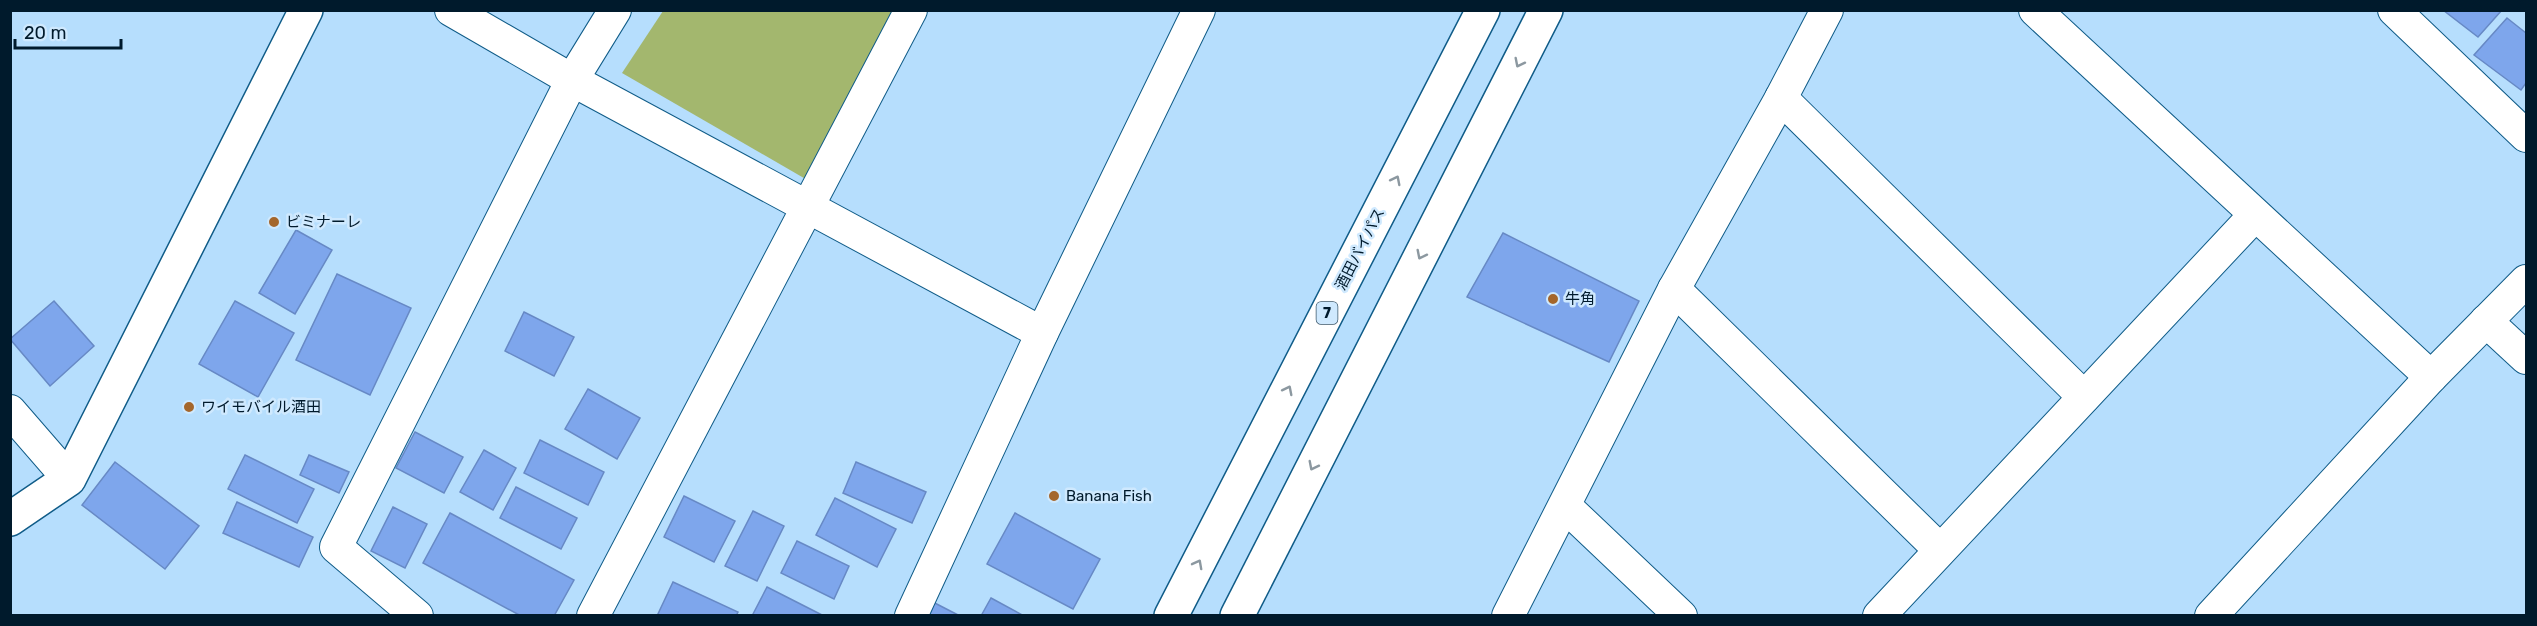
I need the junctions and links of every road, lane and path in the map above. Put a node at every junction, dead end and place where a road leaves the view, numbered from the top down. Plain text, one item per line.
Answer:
1 (306, 10) edge
2 (451, 10) edge
3 (615, 10) edge
4 (911, 10) edge
5 (1199, 10) edge
6 (1483, 10) edge
7 (1545, 10) edge
8 (1827, 10) edge
9 (2034, 10) edge
10 (2394, 10) edge
11 (572, 80) junction
12 (1781, 98) junction
13 (2526, 136) edge
14 (807, 207) junction
15 (2255, 215) junction
16 (2526, 281) edge
17 (1674, 289) junction
18 (2486, 321) junction
19 (1042, 333) junction
20 (2526, 358) edge
21 (2431, 377) junction
22 (2084, 397) junction
23 (10, 411) edge
24 (69, 479) junction
25 (1565, 506) junction
26 (10, 519) edge
27 (1940, 550) junction
28 (417, 615) edge
29 (593, 615) edge
30 (911, 615) edge
31 (1171, 615) edge
32 (1237, 615) edge
33 (1508, 615) edge
34 (1682, 615) edge
35 (1879, 615) edge
36 (2211, 615) edge

1 - 24 main road
2 - 11 street
3 - 11 street
4 - 14 street
5 - 19 street
31 -> 6 main road, 酒田バイパス / 7
7 -> 32 main road
8 - 12 street
9 - 15 street
10 - 13 street
11 - 14 street
11 - 28 street
12 - 17 street
12 - 22 street
14 - 19 street
14 - 29 street
15 - 21 street
15 - 22 street
16 - 18 street
17 - 25 street
17 - 27 street
18 - 20 street
18 - 21 street
19 - 30 street
21 - 36 street
22 - 27 street
23 - 24 street
24 - 26 main road
25 - 33 street
25 - 34 street
27 - 35 street

